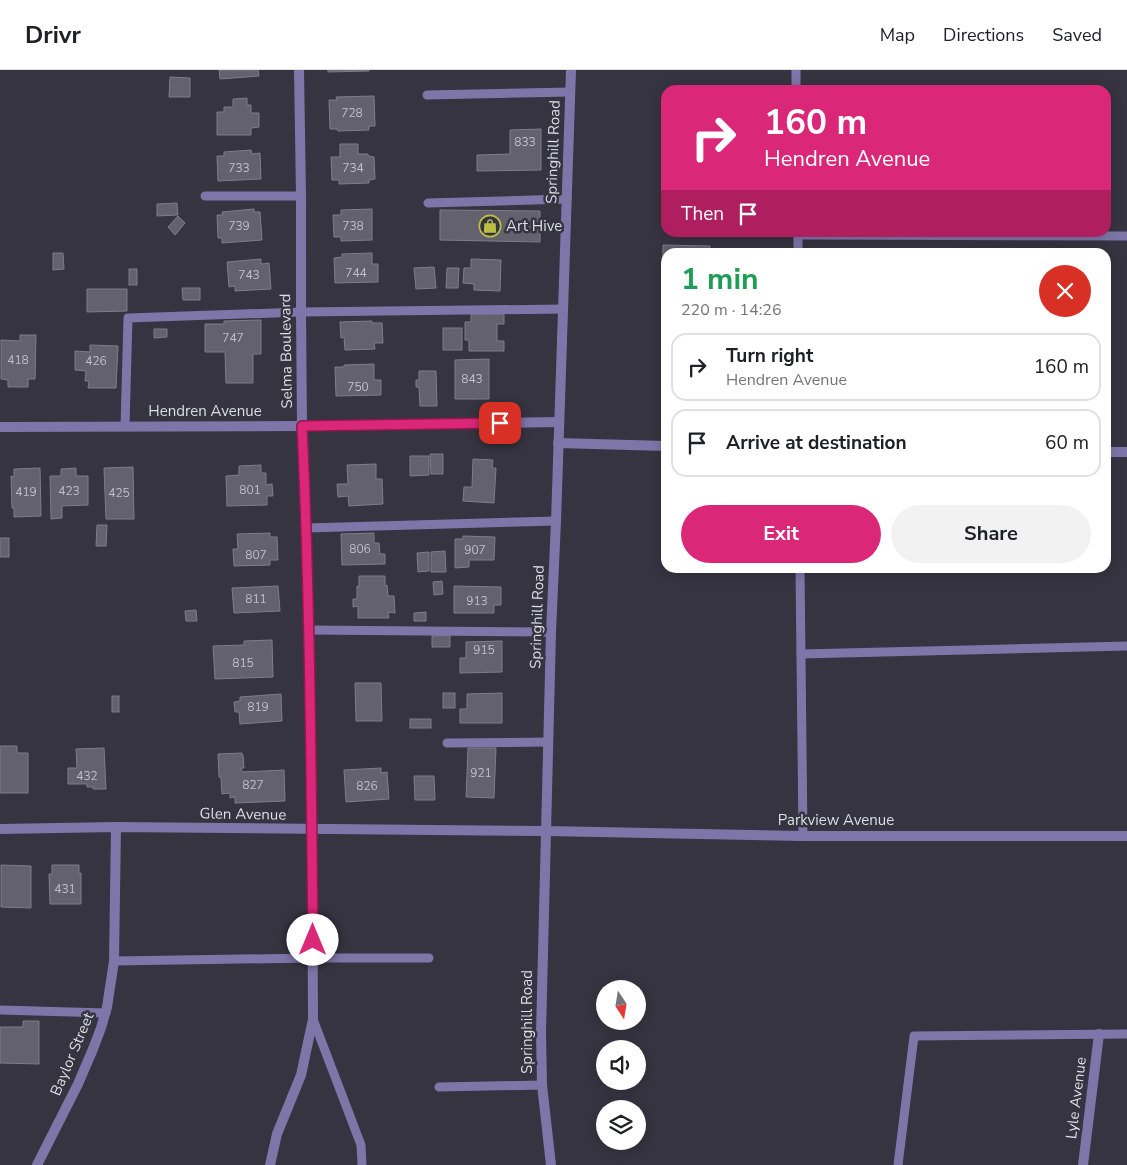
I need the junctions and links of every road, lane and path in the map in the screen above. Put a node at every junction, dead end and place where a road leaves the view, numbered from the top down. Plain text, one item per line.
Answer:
1 (299, 70) edge
2 (571, 70) edge
3 (796, 70) edge
4 (796, 85) edge
5 (570, 92) junction
6 (427, 95) dead end
7 (205, 196) dead end
8 (301, 196) junction
9 (567, 199) junction
10 (428, 203) dead end
11 (1111, 236) edge
12 (1127, 236) edge
13 (563, 309) junction
14 (301, 312) junction
15 (559, 422) junction
16 (126, 426) junction
17 (302, 426) junction
18 (0, 427) edge
19 (558, 443) junction
20 (661, 446) edge
21 (1111, 452) edge
22 (1127, 452) edge
23 (556, 521) junction
24 (306, 528) junction
25 (800, 573) edge
26 (309, 630) junction
27 (551, 632) junction
28 (1127, 646) edge
29 (801, 654) junction
30 (548, 742) junction
31 (447, 743) dead end
32 (116, 827) junction
33 (0, 828) edge
34 (312, 830) junction
35 (546, 832) junction
36 (803, 836) junction
37 (1127, 836) edge
38 (313, 958) junction
39 (429, 958) dead end
40 (114, 962) junction
41 (0, 1010) edge
42 (106, 1013) junction
43 (313, 1019) junction
44 (1099, 1034) junction
45 (1127, 1034) edge
46 (542, 1085) junction
47 (439, 1087) dead end
48 (37, 1165) edge
49 (270, 1165) edge
50 (362, 1165) edge
51 (551, 1165) edge
52 (898, 1165) edge
53 (1083, 1165) edge

1 - 8 street, Selma Boulevard
2 - 5 street, Springhill Road
3 - 4 lane
5 - 6 lane
5 - 9 street, Springhill Road
7 - 8 lane
8 - 14 street, Selma Boulevard
9 - 10 lane
9 - 13 street, Springhill Road
11 - 12 lane
13 - 14 lane
13 - 15 street, Springhill Road
14 - 16 lane
14 - 17 street, Selma Boulevard
15 - 17 street, Hendren Avenue
15 - 19 street, Springhill Road
16 - 17 street, Hendren Avenue
16 - 18 street, Hendren Avenue
17 - 24 street, Selma Boulevard
19 - 20 street
19 - 23 street, Springhill Road
21 - 22 street
23 - 24 lane
23 - 27 street, Springhill Road
24 - 26 street, Selma Boulevard
25 - 29 lane
26 - 27 lane
26 - 34 street, Selma Boulevard
27 - 30 street, Springhill Road
28 - 29 lane
29 - 36 lane
30 - 31 lane
30 - 35 street, Springhill Road
32 - 33 street, Glen Avenue
32 - 34 street, Glen Avenue
32 - 40 street, Baylor Street
34 - 35 street, Glen Avenue
34 - 38 street, Selma Boulevard
35 - 36 street, Parkview Avenue
35 - 46 street, Springhill Road
36 - 37 street, Parkview Avenue
38 - 39 lane
38 - 40 lane
38 - 43 street, Selma Boulevard
40 - 42 street, Baylor Street
41 - 42 lane
42 - 48 street, Baylor Street
43 - 49 street, Selma Boulevard
43 - 50 lane
44 - 45 lane
44 - 52 lane
44 - 53 street, Lyle Avenue
46 - 47 lane
46 - 51 street, Springhill Road

